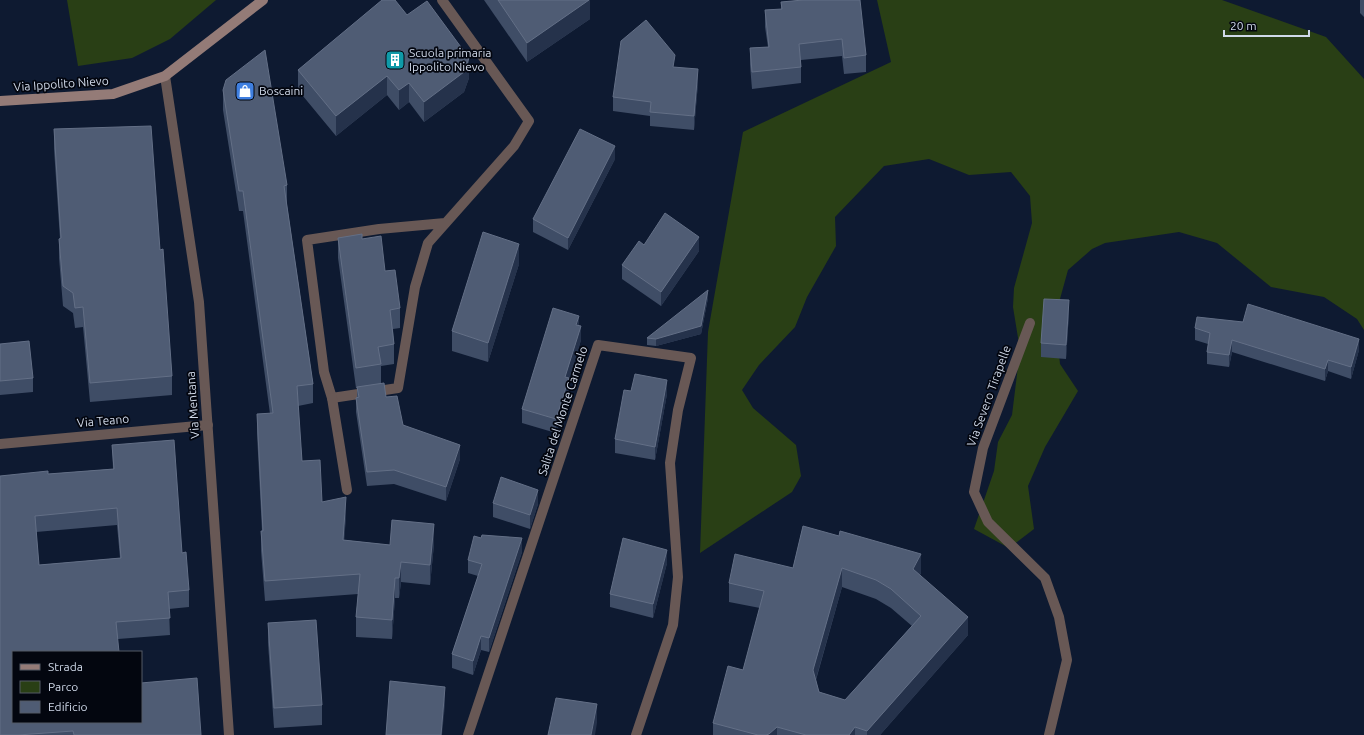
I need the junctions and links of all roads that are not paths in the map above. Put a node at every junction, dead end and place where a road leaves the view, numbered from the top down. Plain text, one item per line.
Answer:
1 (263, 0) edge
2 (442, 0) edge
3 (165, 76) junction
4 (0, 101) edge
5 (445, 223) junction
6 (1030, 323) dead end
7 (332, 398) junction
8 (208, 424) junction
9 (0, 444) edge
10 (347, 490) dead end
11 (229, 735) edge
12 (468, 735) edge
13 (636, 735) edge
14 (1049, 735) edge

1 - 3 street, Via Ippolito Nievo
2 - 5 street
3 - 4 street, Via Ippolito Nievo
3 - 8 street, Via Mentana
5 - 7 street
5 - 7 street
6 - 14 street, Via Severo Tirapelle
7 - 10 street
8 - 9 street, Via Teano
8 - 11 street, Via Mentana
12 - 13 street, Salita del Monte Carmelo

